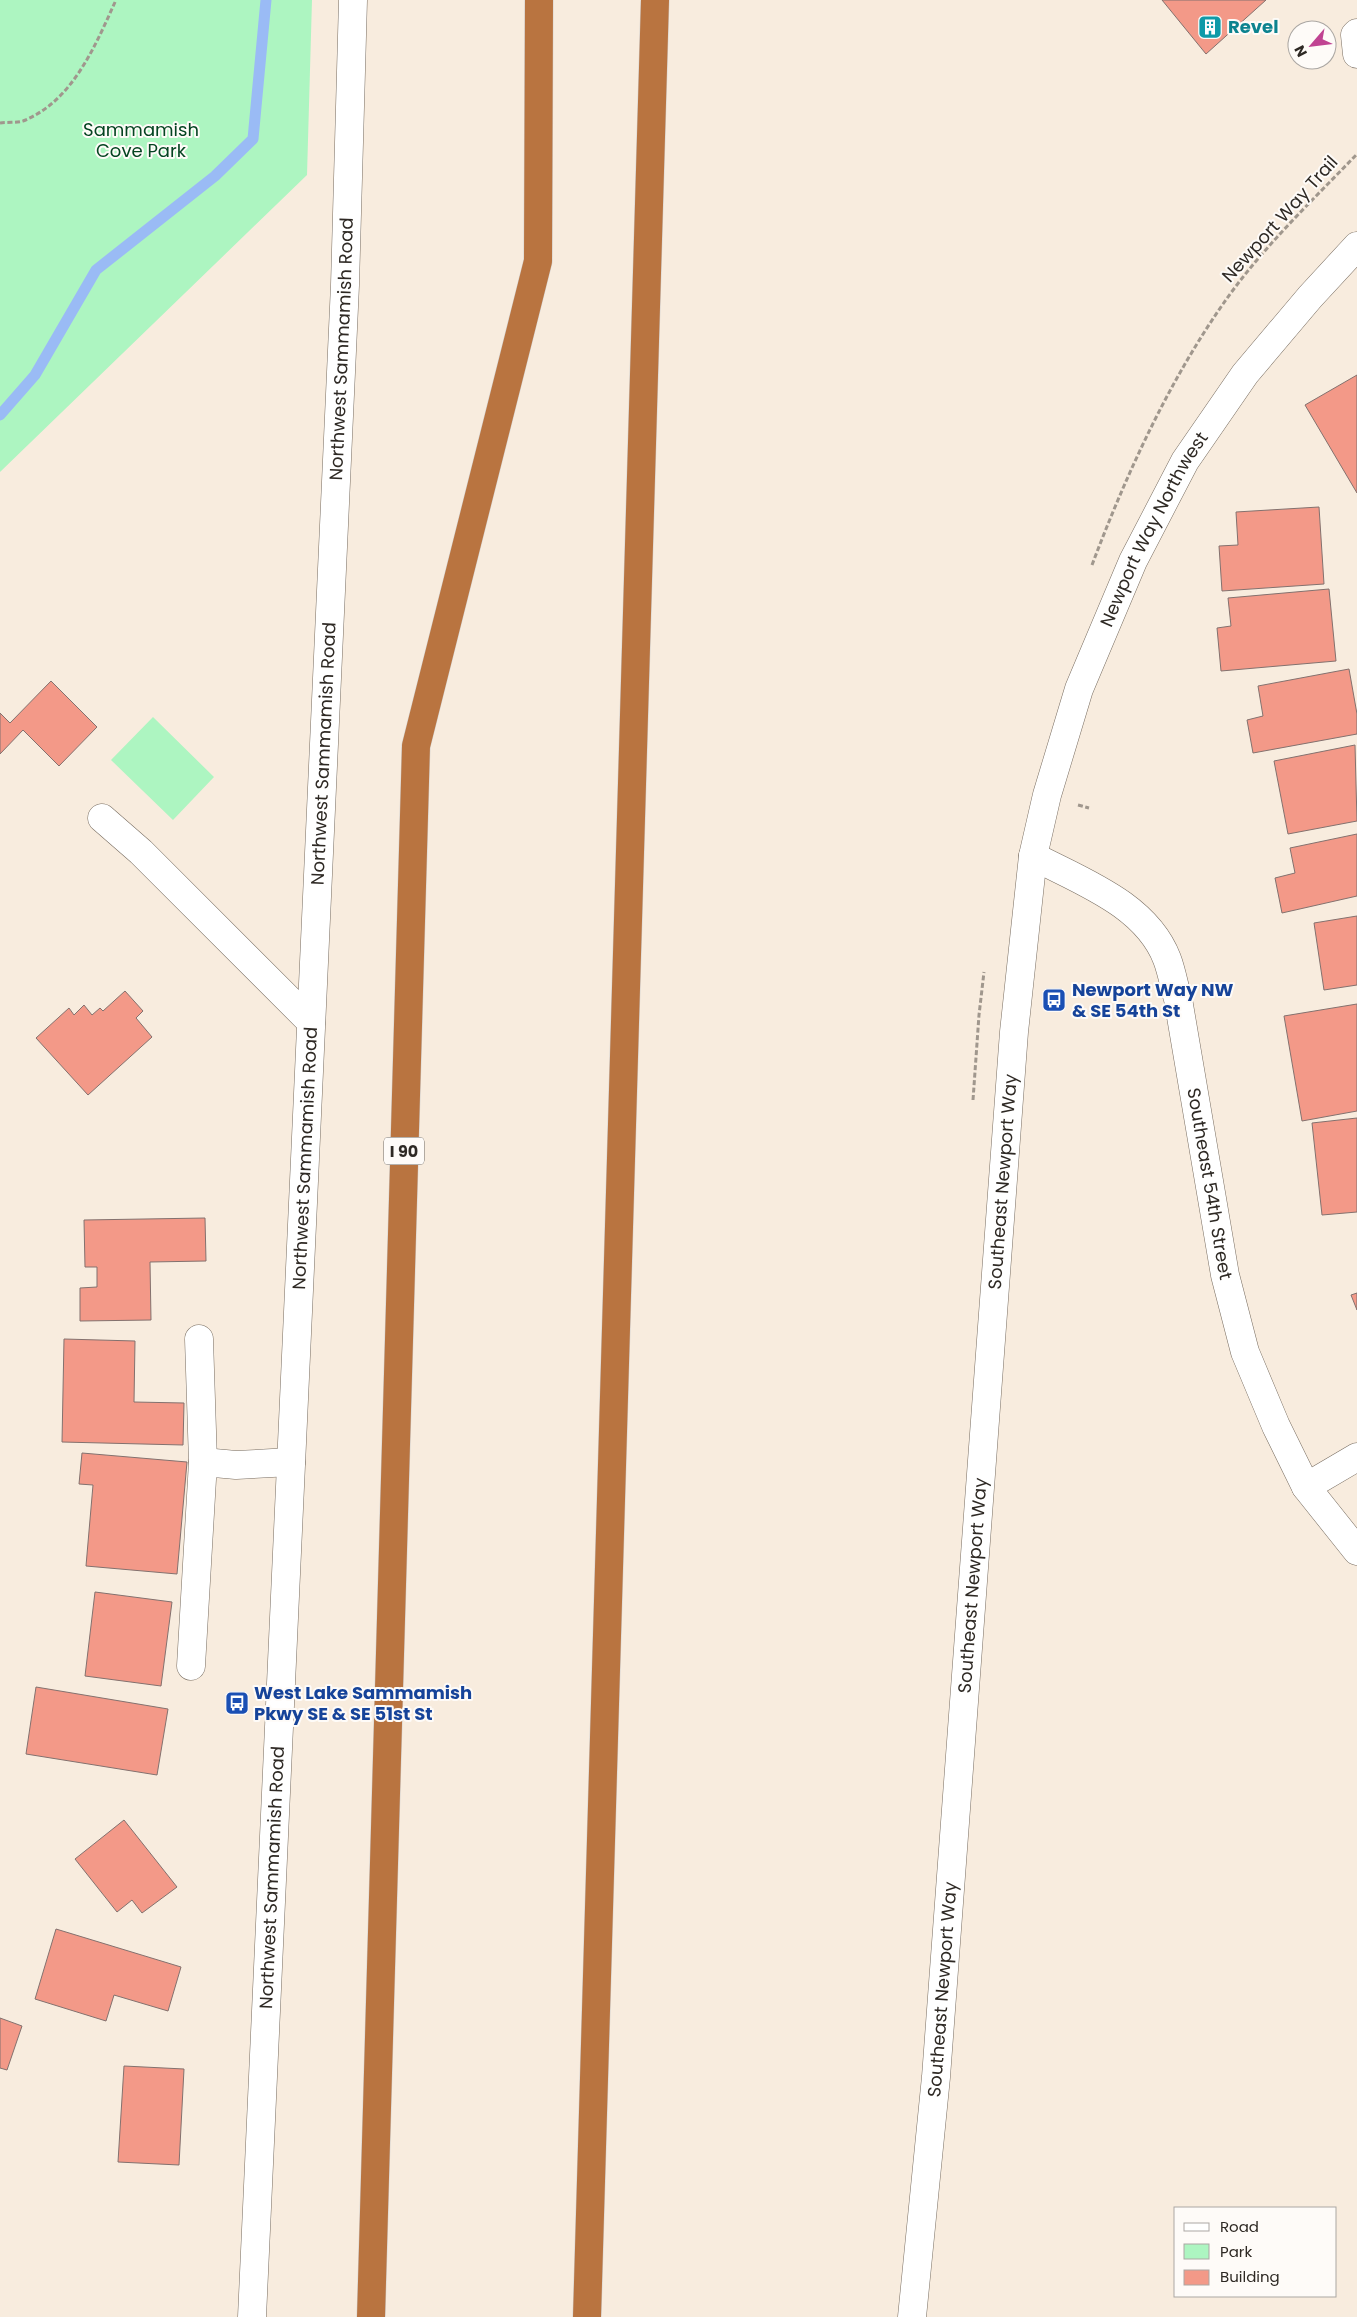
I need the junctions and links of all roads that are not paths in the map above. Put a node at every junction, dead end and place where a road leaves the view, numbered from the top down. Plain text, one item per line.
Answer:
1 (353, 0) edge
2 (539, 0) edge
3 (655, 0) edge
4 (1357, 33) edge
5 (1357, 54) edge
6 (1357, 246) edge
7 (102, 818) dead end
8 (1033, 856) junction
9 (311, 1022) junction
10 (200, 1339) dead end
11 (1357, 1457) edge
12 (202, 1462) junction
13 (291, 1462) junction
14 (1306, 1487) junction
15 (1357, 1552) edge
16 (192, 1666) dead end
17 (252, 2317) edge
18 (371, 2317) edge
19 (587, 2317) edge
20 (912, 2317) edge

1 - 9 street, Northwest Sammamish Road
2 - 18 highway, I 90
3 - 19 highway
4 - 5 street
6 - 8 street, Newport Way Northwest
7 - 9 street
8 - 14 street, Southeast 54th Street
8 - 20 street, Southeast Newport Way
9 - 13 street, Northwest Sammamish Road
10 - 12 street
11 - 14 street
12 - 13 street
12 - 16 street
13 - 17 street, Northwest Sammamish Road
14 - 15 street, Southeast 54th Street

